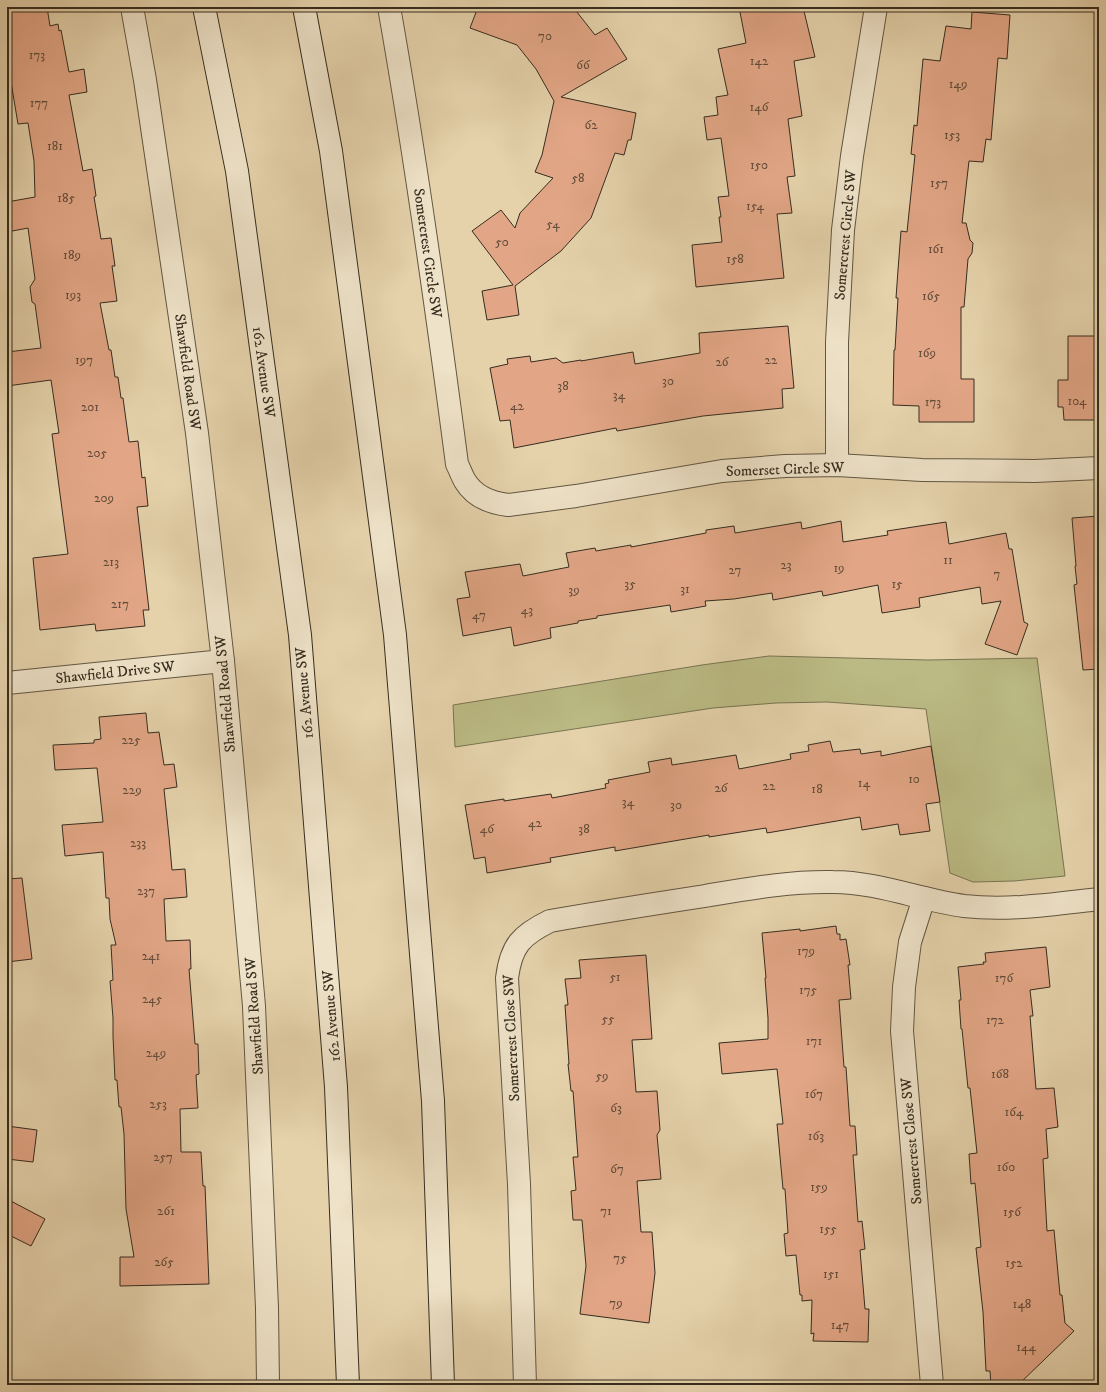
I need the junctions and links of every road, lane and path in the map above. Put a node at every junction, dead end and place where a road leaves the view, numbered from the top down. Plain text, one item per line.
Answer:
1 (132, 7) edge
2 (204, 7) edge
3 (304, 7) edge
4 (389, 7) edge
5 (876, 7) edge
6 (837, 466) junction
7 (1099, 468) edge
8 (476, 494) joint
9 (223, 661) junction
10 (7, 683) edge
11 (924, 898) junction
12 (1099, 899) edge
13 (268, 1385) edge
14 (348, 1385) edge
15 (443, 1385) edge
16 (525, 1385) edge
17 (932, 1385) edge

1 - 9 street, Shawfield Road SW
2 - 14 street, 162 Avenue SW
3 - 15 street
4 - 8 street, Somercrest Circle SW
5 - 6 street, Somercrest Circle SW
6 - 7 street, Somerset Circle SW
6 - 8 street, Somerset Circle SW
9 - 10 street, Shawfield Drive SW
9 - 13 street, Shawfield Road SW
11 - 12 street, Somercrest Close SW
11 - 16 street, Somercrest Close SW
11 - 17 street, Somercrest Close SW

